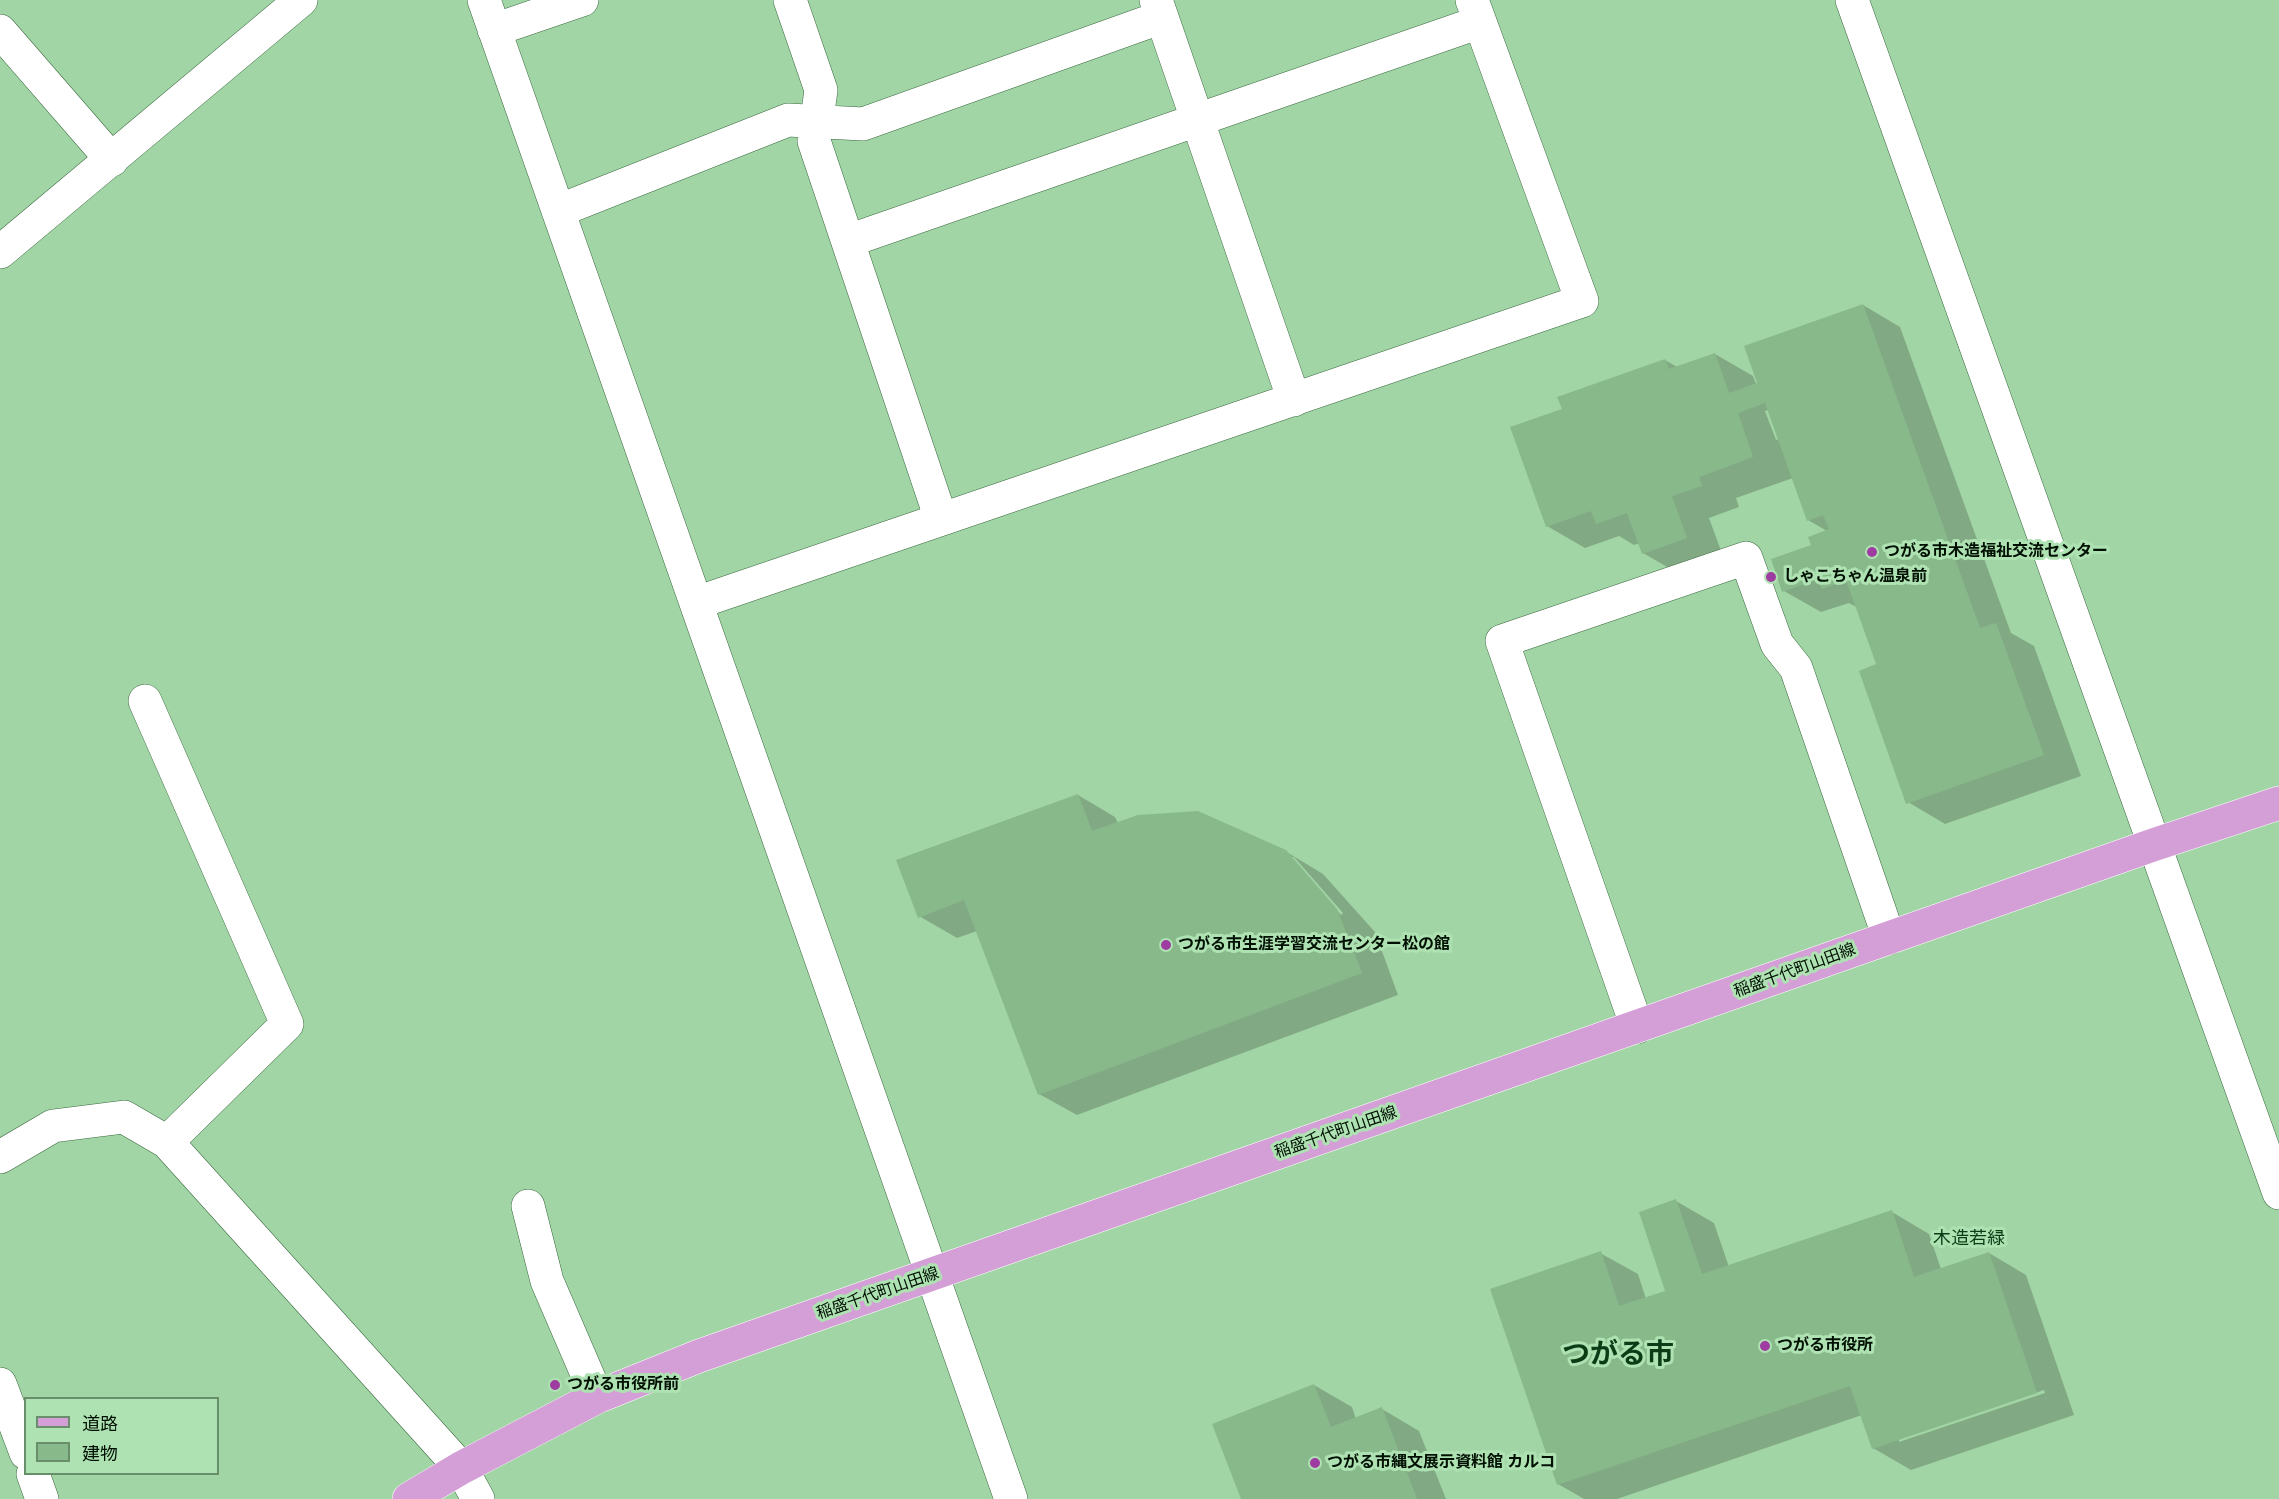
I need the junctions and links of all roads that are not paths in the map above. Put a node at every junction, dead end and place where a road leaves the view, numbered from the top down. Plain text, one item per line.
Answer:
1 (301, 0) edge
2 (484, 0) edge
3 (582, 0) edge
4 (790, 0) edge
5 (1852, 0) edge
6 (1159, 9) edge
7 (1476, 11) edge
8 (495, 30) junction
9 (0, 31) edge
10 (1197, 120) junction
11 (817, 121) junction
12 (112, 160) junction
13 (558, 211) junction
14 (848, 241) junction
15 (0, 252) edge
16 (1294, 399) junction
17 (941, 519) junction
18 (696, 603) junction
19 (145, 701) dead end
20 (2279, 803) edge
21 (2153, 845) junction
22 (1889, 938) junction
23 (1637, 1027) junction
24 (167, 1142) junction
25 (0, 1157) edge
26 (2279, 1193) edge
27 (528, 1206) dead end
28 (933, 1275) junction
29 (0, 1384) edge
30 (597, 1397) junction
31 (24, 1449) edge
32 (462, 1468) junction
33 (34, 1475) edge
34 (42, 1499) edge
35 (409, 1499) edge
36 (478, 1499) edge
37 (1011, 1499) edge

1 - 12 street
2 - 8 street
3 - 8 street
4 - 11 street
5 - 21 street
6 - 10 street
6 - 11 street
7 - 10 street
7 - 16 street
8 - 13 street
9 - 12 street
10 - 14 street
10 - 16 street
11 - 13 street
11 - 14 street
12 - 15 street
13 - 18 street
14 - 17 street
16 - 17 street
17 - 18 street
18 - 28 street
19 - 24 street
20 - 21 main road, 稲盛千代町山田線
21 - 22 main road, 稲盛千代町山田線
21 - 26 street
22 - 23 main road, 稲盛千代町山田線
22 - 23 street
23 - 28 main road, 稲盛千代町山田線
24 - 25 street
24 - 32 street
27 - 30 street
28 - 30 main road, 稲盛千代町山田線
28 - 37 street
29 - 31 street
30 - 32 main road, 稲盛千代町山田線
32 - 35 main road, 稲盛千代町山田線
32 - 36 street
33 - 34 street

